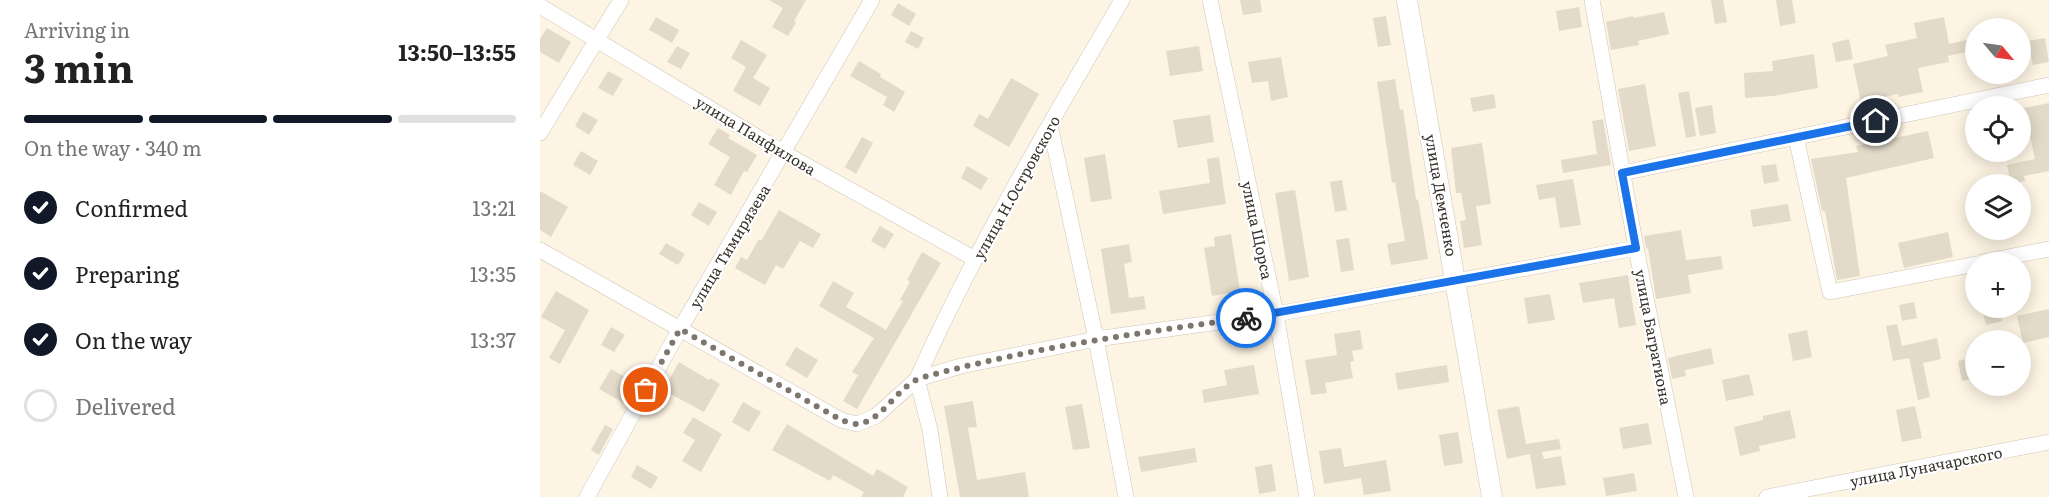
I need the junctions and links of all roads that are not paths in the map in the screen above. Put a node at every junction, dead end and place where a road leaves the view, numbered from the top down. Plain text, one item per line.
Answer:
1 (621, 0) edge
2 (872, 0) edge
3 (1122, 0) edge
4 (1210, 0) edge
5 (1407, 0) edge
6 (1592, 0) edge
7 (540, 6) edge
8 (598, 40) junction
9 (2049, 85) edge
10 (1050, 125) junction
11 (540, 133) edge
12 (1796, 137) junction
13 (784, 153) junction
14 (1622, 173) junction
15 (1636, 248) junction
16 (2049, 249) edge
17 (540, 250) edge
18 (2031, 252) edge
19 (975, 259) junction
20 (1965, 266) edge
21 (1456, 280) junction
22 (1276, 314) junction
23 (680, 329) junction
24 (1096, 339) junction
25 (917, 379) junction
26 (2049, 442) edge
27 (591, 496) edge
28 (940, 497) edge
29 (1126, 497) edge
30 (1307, 497) edge
31 (1492, 497) edge
32 (1686, 497) edge
33 (1767, 497) edge

1 - 8 street
2 - 13 street, улица Тимирязева
3 - 10 street, улица Н.Островского
4 - 22 street, улица Щорса
5 - 21 street, улица Демченко
6 - 14 street, улица Багратиона
7 - 8 street, улица Панфилова
8 - 11 street
8 - 13 street, улица Панфилова
9 - 12 street
10 - 19 street, улица Н.Островского
10 - 24 street
12 - 14 street
12 - 20 street
13 - 19 street, улица Панфилова
13 - 23 street, улица Тимирязева
14 - 15 street, улица Багратиона
15 - 21 street
15 - 32 street, улица Багратиона
16 - 18 street
17 - 23 street
19 - 25 street, улица Н.Островского
21 - 22 street
21 - 31 street, улица Демченко
22 - 24 street
22 - 30 street, улица Щорса
23 - 25 street
23 - 27 street, улица Тимирязева
24 - 25 street
24 - 29 street
25 - 28 street
26 - 33 street, улица Луначарского

